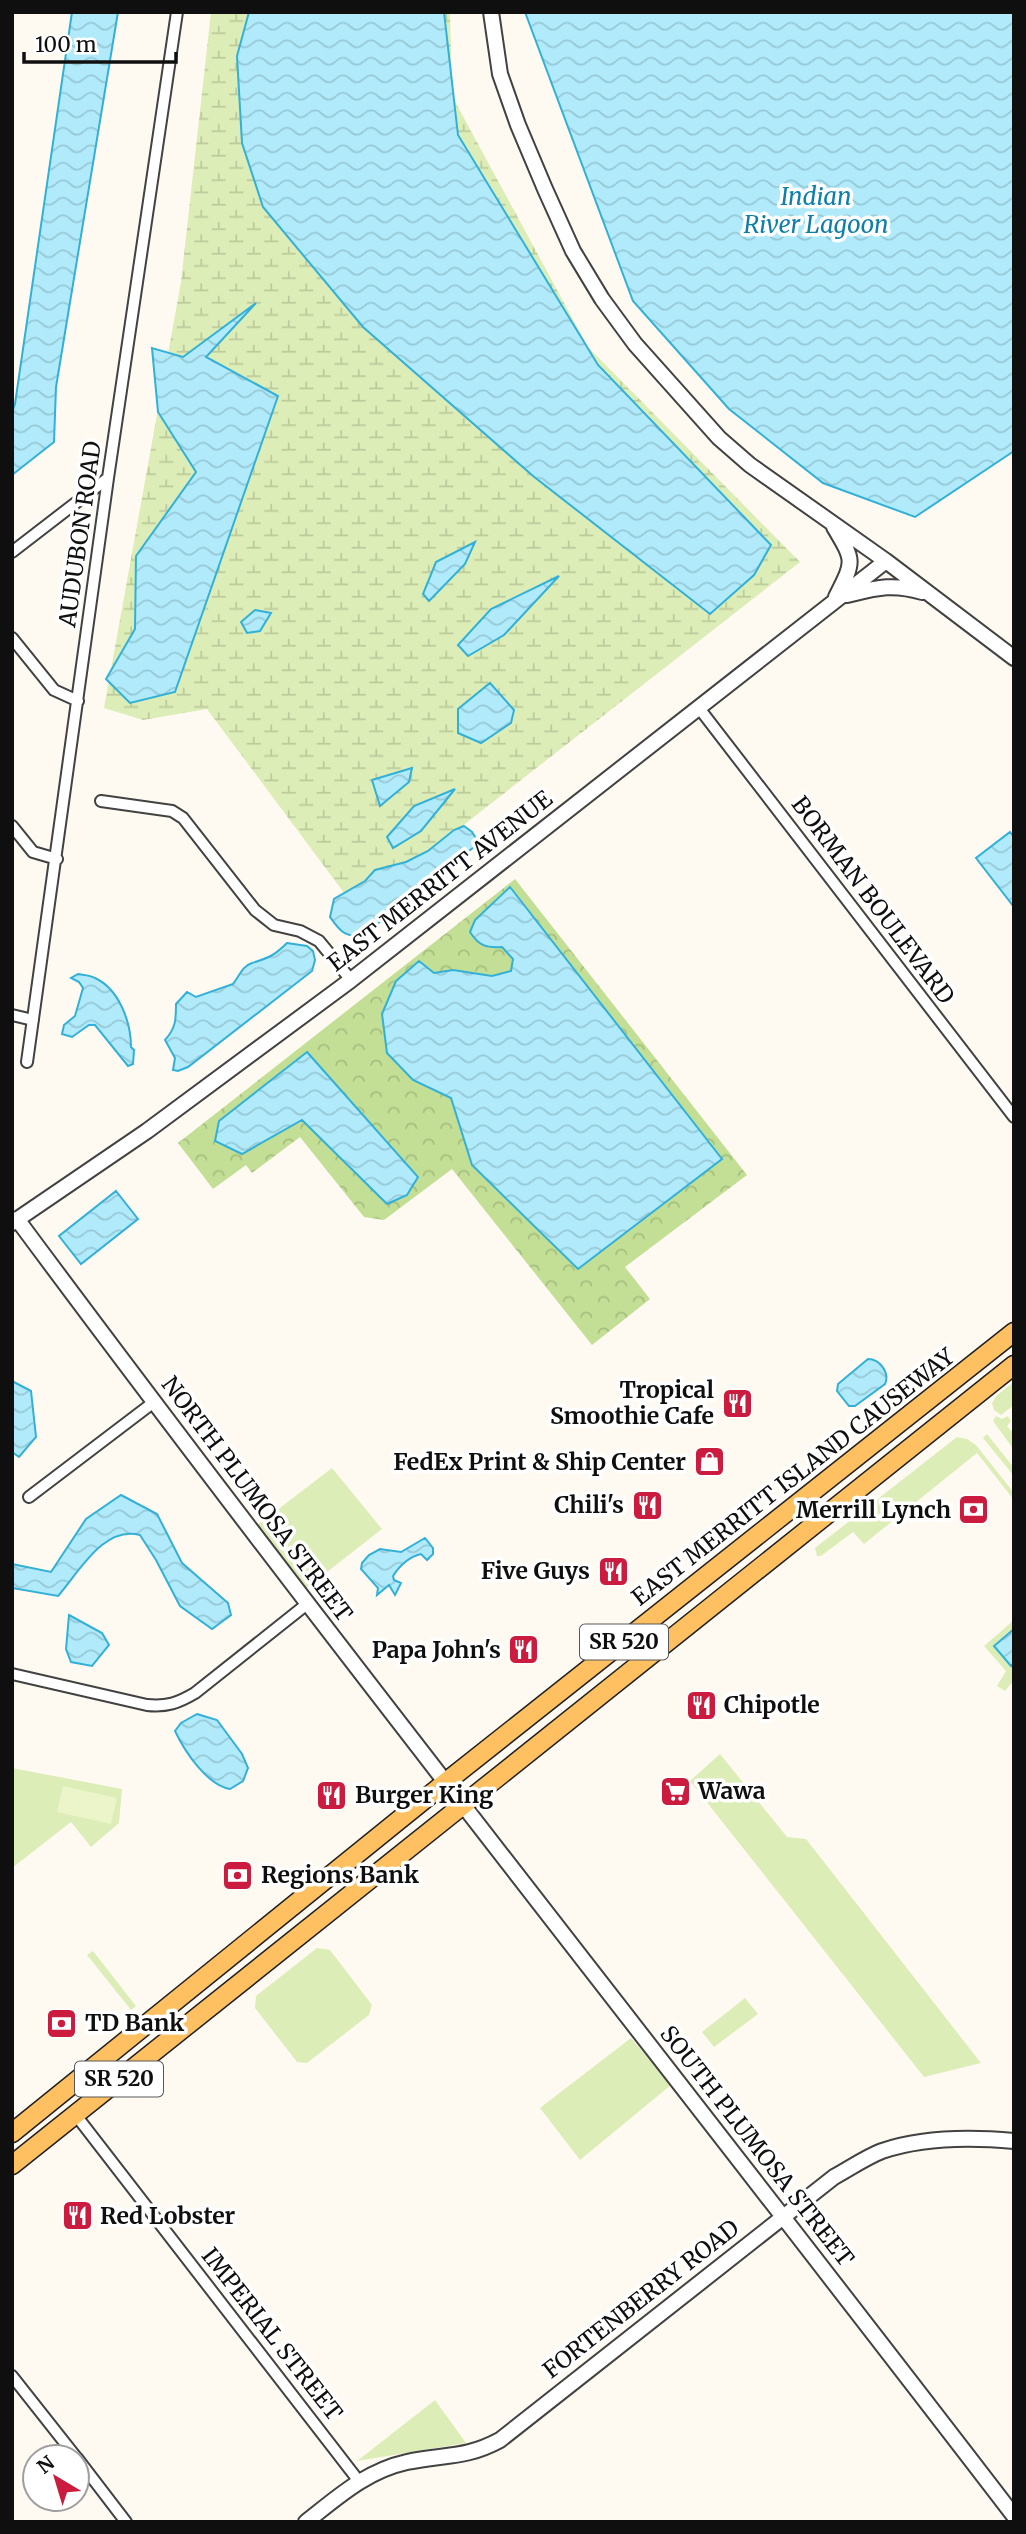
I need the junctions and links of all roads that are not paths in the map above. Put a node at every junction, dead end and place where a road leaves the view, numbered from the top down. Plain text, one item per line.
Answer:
1 (177, 12) edge
2 (491, 12) edge
3 (108, 478) junction
4 (831, 523) junction
5 (12, 552) edge
6 (886, 561) junction
7 (932, 595) junction
8 (837, 599) junction
9 (12, 638) edge
10 (1014, 658) edge
11 (78, 701) junction
12 (699, 708) junction
13 (101, 800) dead end
14 (12, 826) edge
15 (57, 859) junction
16 (351, 980) junction
17 (12, 1015) edge
18 (33, 1020) junction
19 (27, 1062) dead end
20 (1014, 1117) edge
21 (14, 1218) edge
22 (1014, 1332) edge
23 (1014, 1365) edge
24 (154, 1402) junction
25 (29, 1497) dead end
26 (738, 1551) junction
27 (307, 1604) junction
28 (671, 1605) junction
29 (701, 1615) junction
30 (629, 1673) junction
31 (12, 1674) edge
32 (446, 1782) junction
33 (463, 1804) junction
34 (75, 2114) junction
35 (12, 2133) edge
36 (1014, 2141) edge
37 (12, 2165) edge
38 (783, 2216) junction
39 (12, 2376) edge
40 (65, 2443) edge
41 (91, 2476) edge
42 (358, 2480) junction
43 (1014, 2516) edge
44 (126, 2522) edge
45 (306, 2522) edge

1 - 3 street, AUDUBON ROAD
2 - 4 street
3 - 5 street
3 - 11 street, AUDUBON ROAD
4 - 6 street
4 - 8 street
6 - 7 street
6 - 8 street, EAST MERRITT AVENUE
7 - 8 street
7 - 10 street
8 - 12 street, EAST MERRITT AVENUE
9 - 11 street
11 - 15 street, AUDUBON ROAD
12 - 16 street, EAST MERRITT AVENUE
12 - 20 street, BORMAN BOULEVARD
13 - 16 street
14 - 15 street
15 - 18 street, AUDUBON ROAD
16 - 21 street, EAST MERRITT AVENUE
17 - 18 street
18 - 19 street, AUDUBON ROAD
21 - 24 street, NORTH PLUMOSA STREET
22 - 26 main road, EAST MERRITT ISLAND CAUSEWAY / SR 520
23 - 29 main road, SR 520
24 - 25 street
24 - 27 street, NORTH PLUMOSA STREET
26 - 28 main road, EAST MERRITT ISLAND CAUSEWAY / SR 520
26 - 29 main road
27 - 31 street
27 - 32 street, NORTH PLUMOSA STREET
28 - 30 main road
28 - 32 main road, EAST MERRITT ISLAND CAUSEWAY / SR 520
29 - 30 main road, SR 520
30 - 33 main road, SR 520
32 - 33 street, NORTH PLUMOSA STREET
32 - 35 main road, EAST MERRITT ISLAND CAUSEWAY / SR 520
33 - 34 main road, SR 520
33 - 38 street, SOUTH PLUMOSA STREET
34 - 37 main road, SR 520
34 - 42 street, IMPERIAL STREET
36 - 38 street, FORTENBERRY ROAD
38 - 42 street, FORTENBERRY ROAD
38 - 43 street, SOUTH PLUMOSA STREET
39 - 40 street
41 - 44 street
42 - 45 street, FORTENBERRY ROAD

